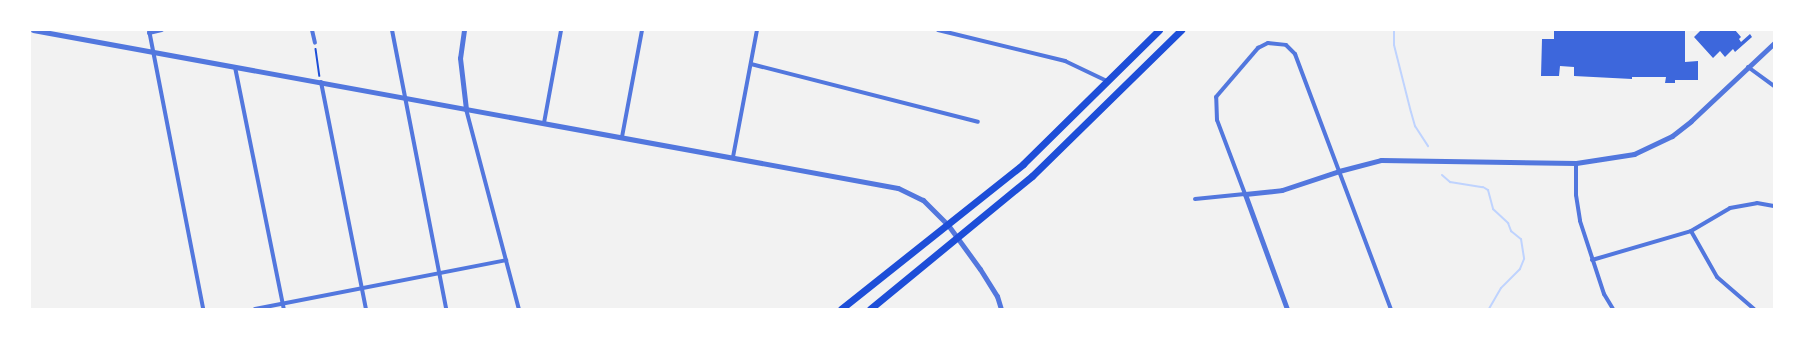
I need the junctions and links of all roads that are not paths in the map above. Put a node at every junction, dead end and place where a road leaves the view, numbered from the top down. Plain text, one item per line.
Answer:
1 (34, 30) edge
2 (162, 30) edge
3 (312, 30) edge
4 (392, 30) edge
5 (464, 30) edge
6 (562, 30) edge
7 (642, 30) edge
8 (757, 30) edge
9 (938, 30) edge
10 (1159, 30) edge
11 (1181, 30) edge
12 (44, 31) edge
13 (149, 31) edge
14 (315, 43) road end
15 (1774, 43) edge
16 (153, 51) junction
17 (751, 64) junction
18 (235, 67) junction
19 (1748, 67) junction
20 (1107, 81) junction
21 (321, 82) junction
22 (1774, 86) edge
23 (404, 97) junction
24 (466, 109) junction
25 (978, 122) dead end
26 (544, 123) junction
27 (622, 137) junction
28 (733, 157) junction
29 (1576, 163) junction
30 (1339, 170) junction
31 (1245, 194) junction
32 (1195, 199) dead end
33 (1774, 206) edge
34 (948, 224) junction
35 (1691, 231) junction
36 (959, 238) junction
37 (506, 260) junction
38 (1592, 260) junction
39 (439, 273) junction
40 (362, 288) junction
41 (283, 304) junction
42 (203, 309) edge
43 (255, 309) edge
44 (284, 309) edge
45 (366, 309) edge
46 (446, 309) edge
47 (519, 309) edge
48 (841, 309) edge
49 (870, 309) edge
50 (1001, 309) edge
51 (1287, 309) edge
52 (1391, 309) edge
53 (1613, 309) edge
54 (1754, 309) edge

1 - 12 street
2 - 13 street
3 - 14 street
4 - 23 street
5 - 24 street
6 - 26 street
7 - 27 street
8 - 17 street
9 - 20 street
10 - 20 main road
11 - 36 main road
12 - 16 street
13 - 16 street
15 - 19 street
16 - 18 street
16 - 42 street
17 - 25 street
17 - 28 street
18 - 21 street
18 - 41 street
19 - 22 street
19 - 29 street
20 - 34 main road
21 - 23 street
21 - 40 street
23 - 24 street
23 - 39 street
24 - 26 street
24 - 37 street
26 - 27 street
27 - 28 street
28 - 34 street
29 - 30 street
29 - 38 street
30 - 31 street
30 - 31 street
30 - 52 street
31 - 32 street
31 - 51 street
33 - 35 street
34 - 36 street
34 - 48 main road
35 - 38 street
35 - 54 street
36 - 49 main road
36 - 50 street
37 - 39 street
37 - 47 street
38 - 53 street
39 - 40 street
39 - 46 street
40 - 41 street
40 - 45 street
41 - 43 street
41 - 44 street

